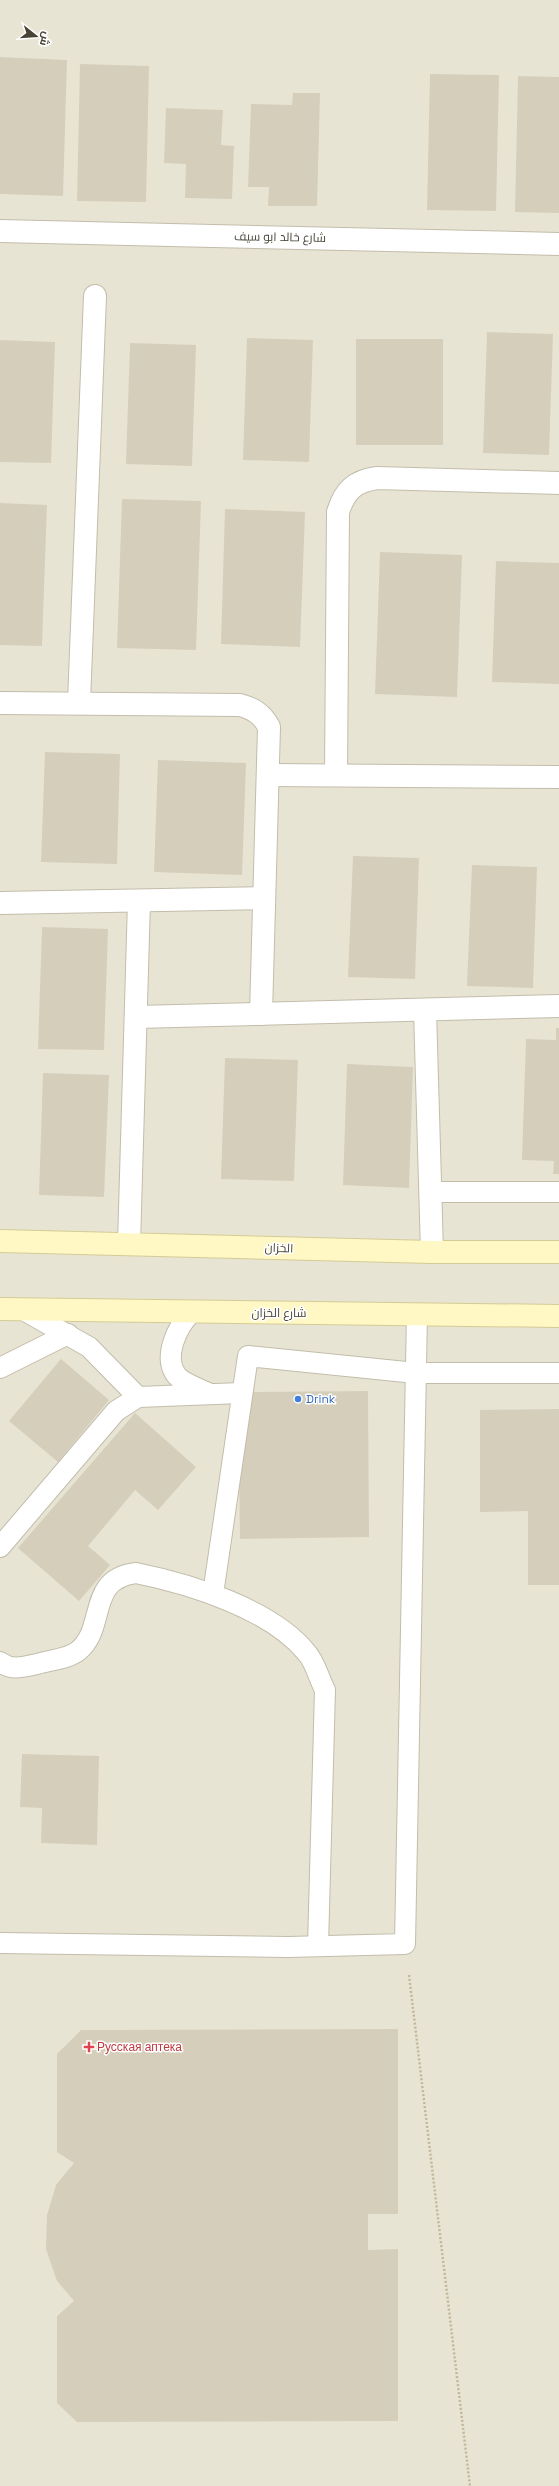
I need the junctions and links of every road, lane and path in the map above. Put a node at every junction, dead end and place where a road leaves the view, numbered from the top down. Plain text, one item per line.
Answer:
1 (0, 231) edge
2 (559, 244) edge
3 (95, 296) dead end
4 (559, 483) edge
5 (79, 702) junction
6 (0, 703) edge
7 (268, 775) junction
8 (336, 775) junction
9 (559, 777) edge
10 (264, 898) junction
11 (139, 901) junction
12 (0, 903) edge
13 (559, 1006) edge
14 (425, 1010) junction
15 (261, 1014) junction
16 (136, 1017) junction
17 (430, 1192) junction
18 (559, 1192) edge
19 (0, 1241) edge
20 (129, 1244) junction
21 (432, 1252) junction
22 (559, 1252) edge
23 (0, 1309) edge
24 (25, 1311) junction
25 (192, 1312) junction
26 (417, 1314) junction
27 (559, 1316) edge
28 (68, 1334) junction
29 (0, 1368) edge
30 (416, 1373) junction
31 (559, 1373) edge
32 (241, 1393) junction
33 (212, 1394) junction
34 (138, 1397) junction
35 (0, 1547) edge
36 (213, 1594) junction
37 (0, 1662) edge
38 (0, 1943) edge
39 (405, 1944) junction
40 (318, 1946) junction
41 (470, 2486) edge

1 - 2 street, شارع خالد ابو سيف
3 - 5 street
4 - 8 street
5 - 6 street
5 - 7 street
7 - 8 street
7 - 10 street
8 - 9 street
10 - 11 street
10 - 15 street
11 - 12 street
11 - 16 street
13 - 14 street
14 - 15 street
14 - 17 street
15 - 16 street
16 - 20 street
17 - 18 lane
17 - 21 street
19 - 20 main road, الخزان
20 - 21 main road, الخزان
21 - 22 main road, الخزان
23 - 24 main road, شارع الخزان
24 - 25 main road, شارع الخزان
24 - 28 lane
25 - 26 main road, شارع الخزان
25 - 33 lane
26 - 27 main road, شارع الخزان
26 - 30 lane
28 - 29 lane
28 - 34 lane
30 - 31 lane
30 - 32 lane
30 - 39 lane
32 - 33 lane
32 - 36 lane
33 - 34 lane
34 - 35 lane
36 - 37 lane
36 - 40 lane
38 - 40 lane
39 - 40 lane
39 - 41 path

